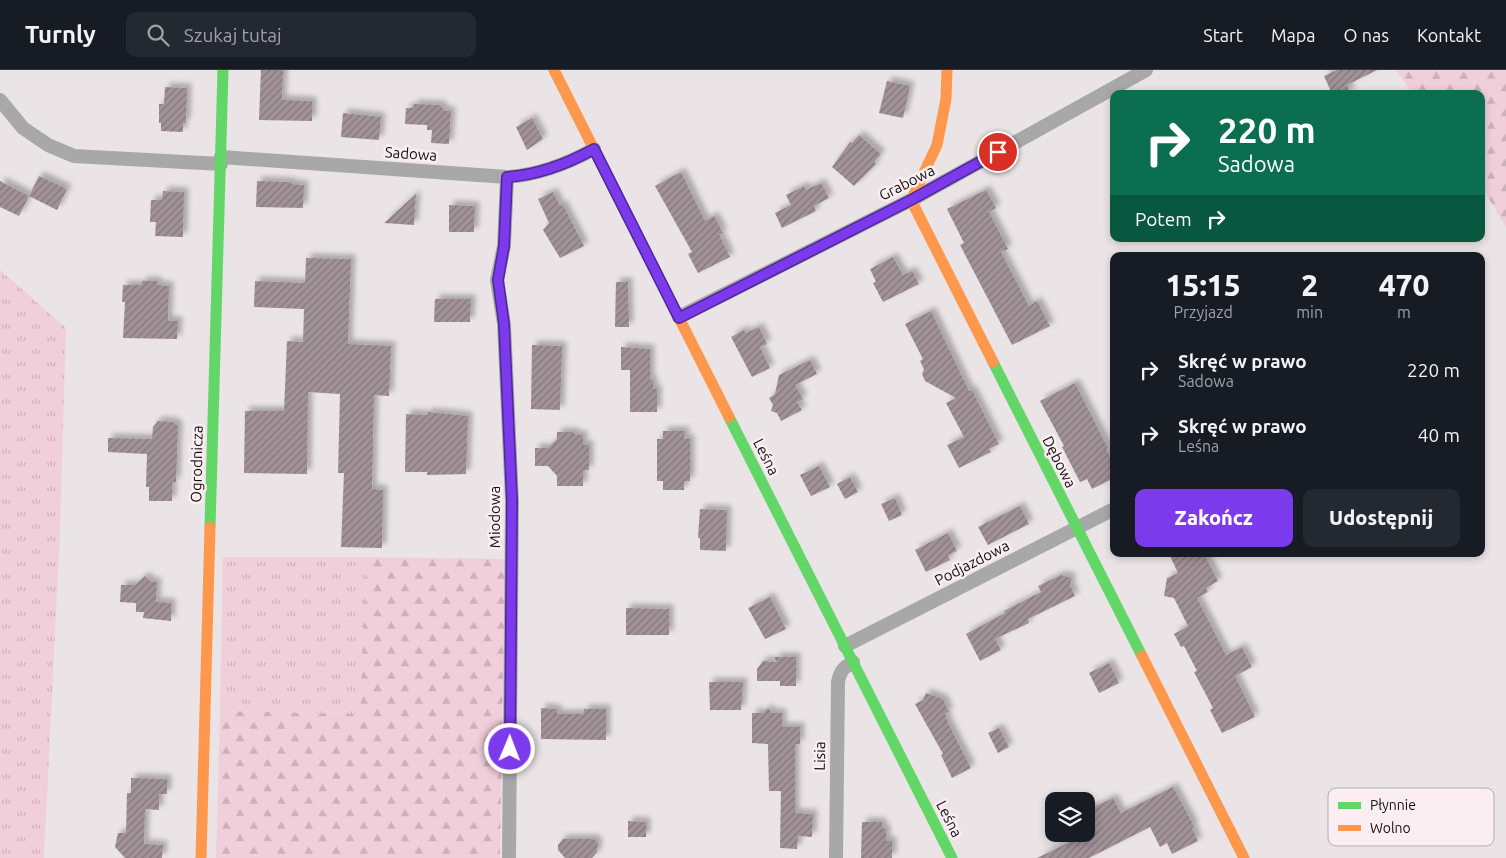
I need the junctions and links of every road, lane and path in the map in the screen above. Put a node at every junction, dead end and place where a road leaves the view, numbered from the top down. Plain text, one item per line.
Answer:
1 (223, 70) edge
2 (554, 70) edge
3 (946, 70) edge
4 (1146, 70) edge
5 (0, 100) edge
6 (594, 149) junction
7 (221, 160) junction
8 (507, 177) junction
9 (911, 200) junction
10 (679, 318) junction
11 (1110, 511) edge
12 (1076, 529) junction
13 (845, 646) junction
14 (853, 662) junction
15 (202, 858) edge
16 (509, 858) edge
17 (836, 858) edge
18 (952, 858) edge
19 (1244, 858) edge

1 - 7 street, Ogrodnicza
2 - 6 street, Leśna
3 - 9 street
4 - 9 street, Grabowa
5 - 7 street, Sadowa
6 - 8 street, Sadowa
6 - 10 street, Leśna
7 - 8 street, Sadowa
7 - 15 street, Ogrodnicza
8 - 16 street, Miodowa
9 - 10 street, Grabowa
9 - 12 street, Dębowa
10 - 13 street, Leśna
11 - 12 street, Podjazdowa
12 - 13 street, Podjazdowa
12 - 19 street, Dębowa
13 - 14 street, Leśna
14 - 17 street, Lisia
14 - 18 street, Leśna

